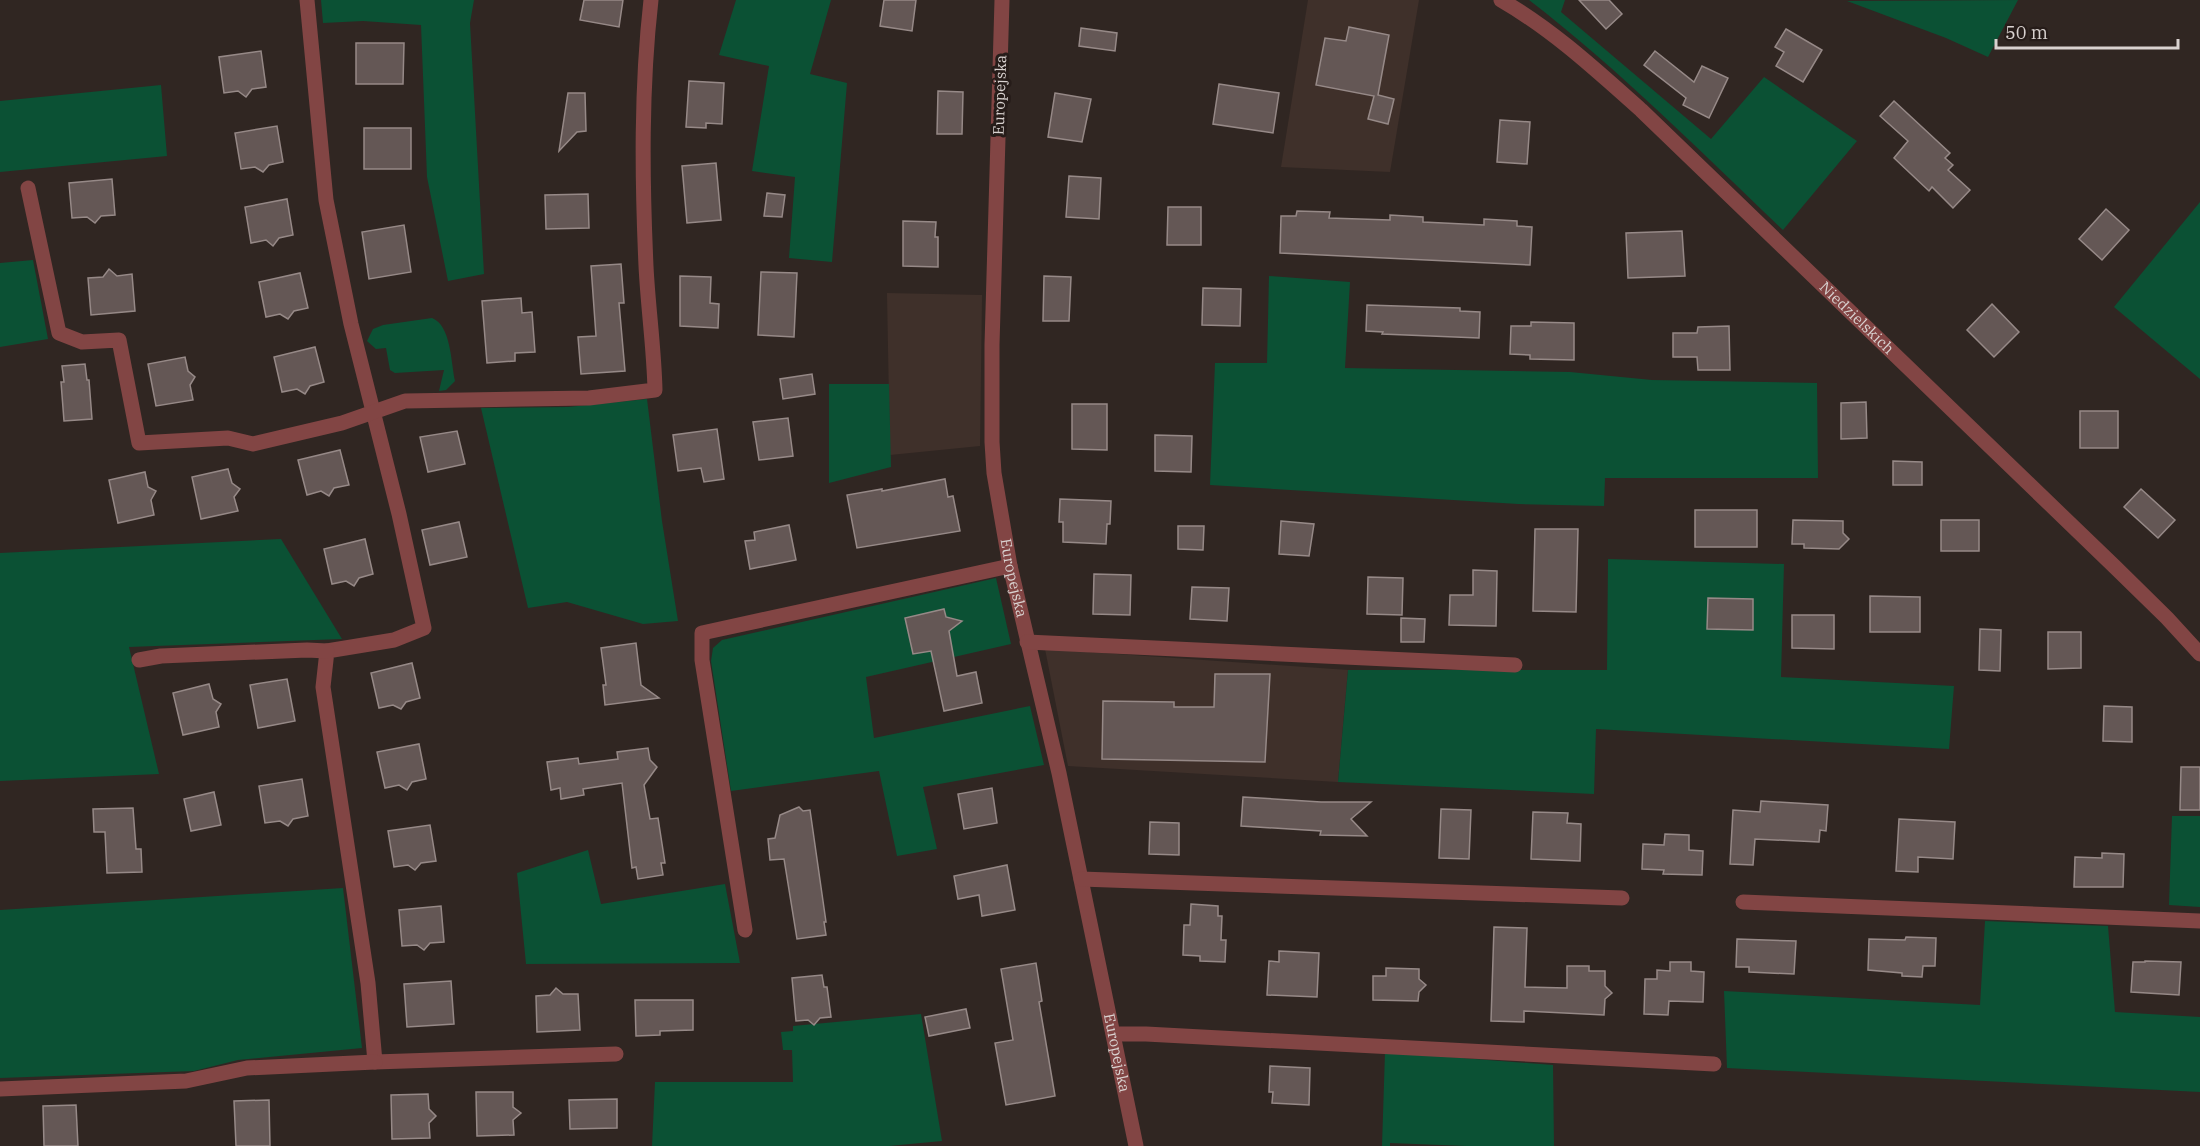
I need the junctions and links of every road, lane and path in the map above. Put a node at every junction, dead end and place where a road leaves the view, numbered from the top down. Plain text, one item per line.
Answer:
1 (307, 0) edge
2 (651, 0) edge
3 (1002, 0) edge
4 (1501, 0) edge
5 (28, 188) dead end
6 (373, 412) junction
7 (1010, 566) junction
8 (1027, 642) junction
9 (327, 651) junction
10 (2200, 654) edge
11 (139, 660) dead end
12 (1515, 665) dead end
13 (1082, 879) junction
14 (1622, 898) dead end
15 (1743, 902) dead end
16 (2200, 921) edge
17 (745, 930) dead end
18 (1115, 1034) junction
19 (616, 1054) dead end
20 (375, 1062) junction
21 (1714, 1064) dead end
22 (0, 1089) edge
23 (1136, 1146) edge

1 - 6 street
2 - 6 street
3 - 7 street, Europejska
4 - 10 street, Niedzielskich
5 - 6 street
6 - 9 street
7 - 8 street, Europejska
7 - 17 street
8 - 12 street
8 - 13 street, Europejska
9 - 11 street
9 - 20 street
13 - 14 street
13 - 18 street, Europejska
15 - 16 street
18 - 21 street
18 - 23 street, Europejska
19 - 20 street
20 - 22 street

